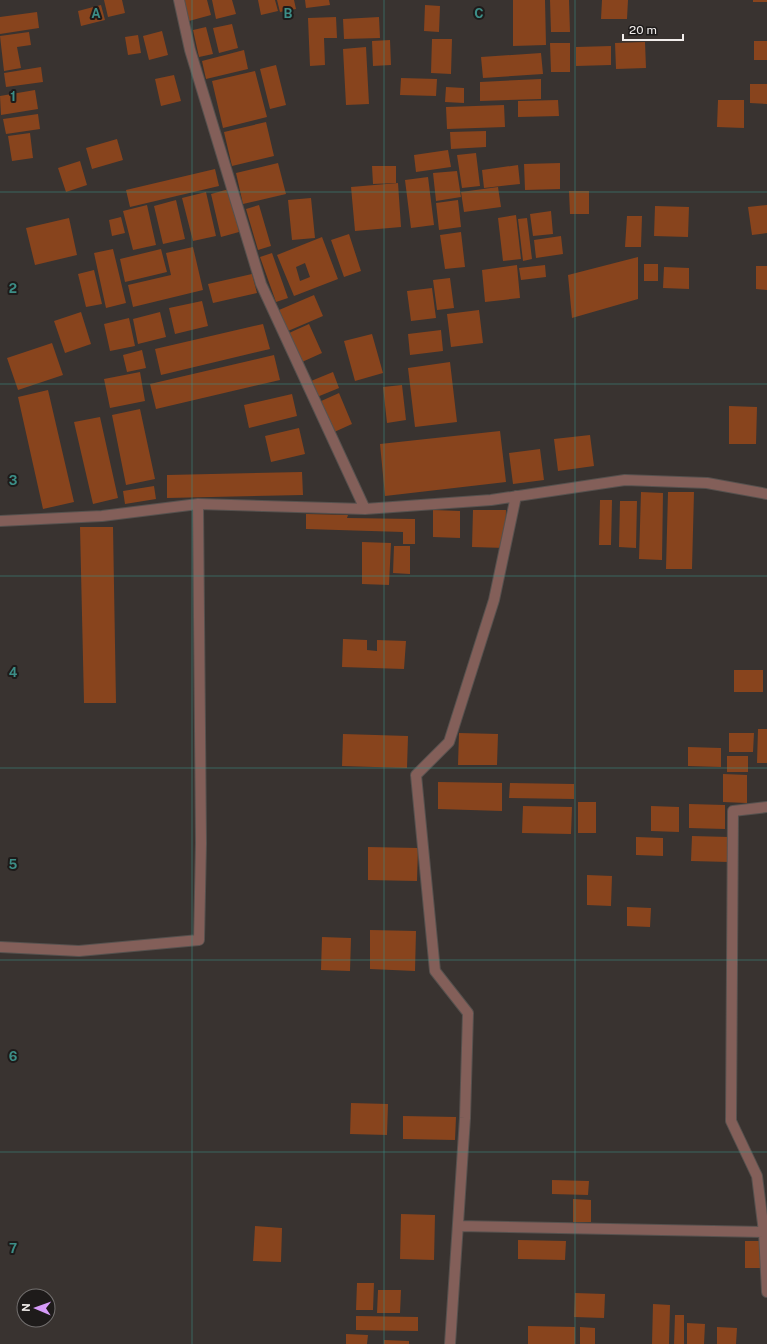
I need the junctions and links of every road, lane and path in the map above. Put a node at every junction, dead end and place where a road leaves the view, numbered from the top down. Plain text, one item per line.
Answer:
1 (179, 0) edge
2 (767, 494) edge
3 (516, 496) junction
4 (198, 504) junction
5 (364, 509) junction
6 (0, 521) edge
7 (767, 807) edge
8 (0, 947) edge
9 (458, 1226) junction
10 (764, 1232) junction
11 (767, 1292) edge
12 (450, 1344) edge

1 - 5 street
2 - 3 street
3 - 5 street
3 - 9 street
4 - 5 street
4 - 6 street
4 - 8 street
7 - 10 street
9 - 10 street
9 - 12 street
10 - 11 street

